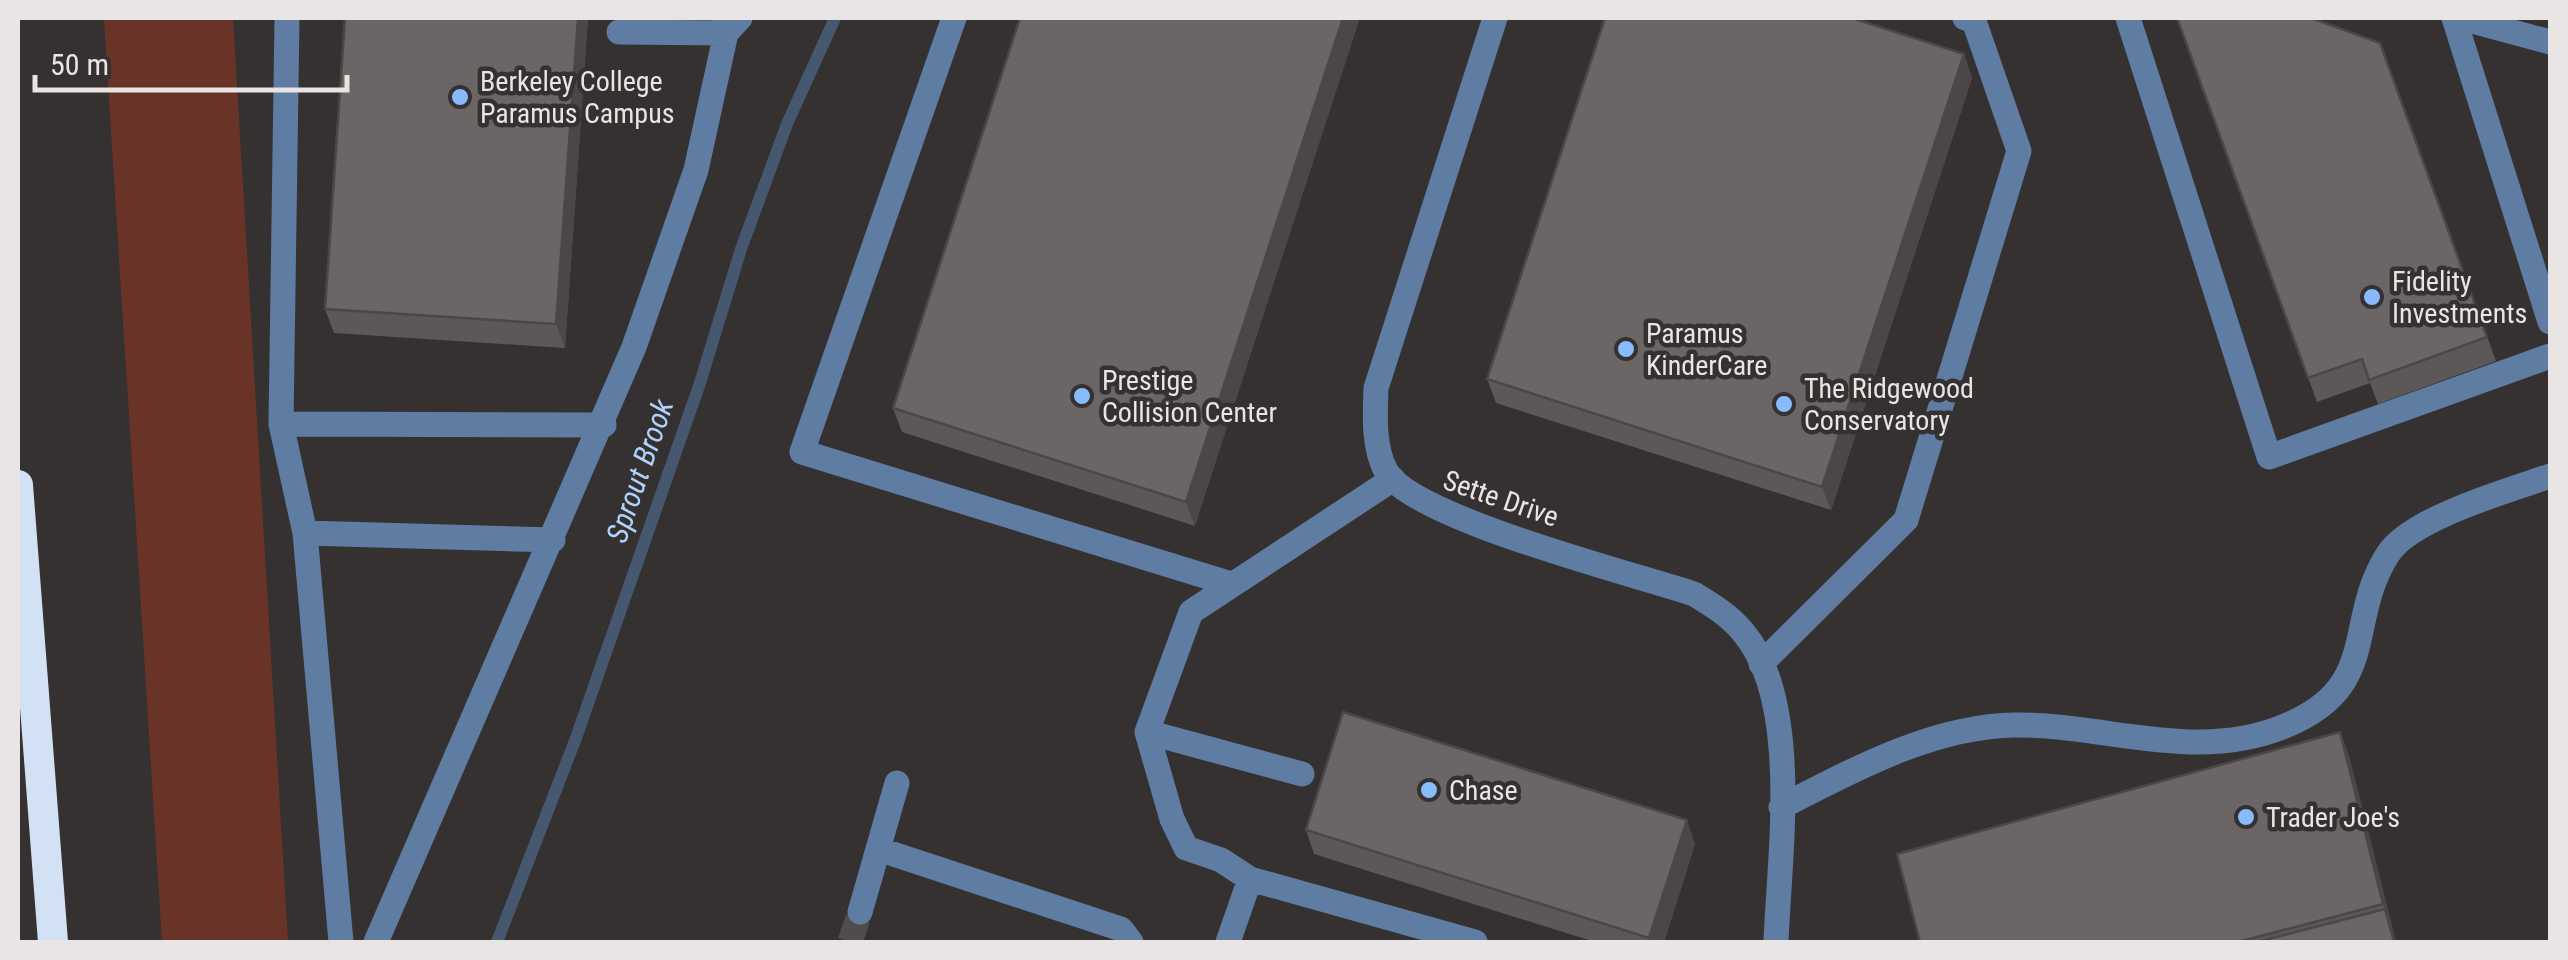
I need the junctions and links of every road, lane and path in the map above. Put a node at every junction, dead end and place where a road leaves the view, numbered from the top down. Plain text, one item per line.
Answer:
1 (287, 18) edge
2 (954, 18) edge
3 (1495, 18) edge
4 (1964, 18) edge
5 (2128, 18) edge
6 (2458, 18) edge
7 (730, 23) edge
8 (619, 32) dead end
9 (2550, 42) edge
10 (2550, 322) edge
11 (2550, 356) edge
12 (281, 424) junction
13 (604, 424) junction
14 (2550, 476) edge
15 (1393, 479) junction
16 (18, 484) edge
17 (305, 532) junction
18 (553, 540) junction
19 (1232, 584) junction
20 (1760, 664) junction
21 (1147, 732) junction
22 (1302, 774) dead end
23 (897, 783) dead end
24 (1781, 807) junction
25 (878, 850) junction
26 (1250, 879) junction
27 (860, 912) tunnel mouth
28 (53, 942) edge
29 (341, 942) edge
30 (376, 942) edge
31 (1132, 942) edge
32 (1228, 942) edge
33 (1474, 942) edge
34 (1776, 942) edge

1 - 12 street
2 - 19 street
3 - 15 street
4 - 20 street
5 - 11 street
6 - 9 street
6 - 10 street
7 - 8 street
7 - 13 street
12 - 13 street
12 - 17 street
13 - 18 street
14 - 24 street
15 - 19 street
15 - 20 street, Sette Drive
16 - 28 highway
17 - 18 street
17 - 29 street
18 - 30 street
19 - 21 street
20 - 24 street, Sette Drive
21 - 22 street
21 - 26 street
23 - 25 street
24 - 34 street, Sette Drive
25 - 27 street
25 - 31 street
26 - 32 street
26 - 33 street

